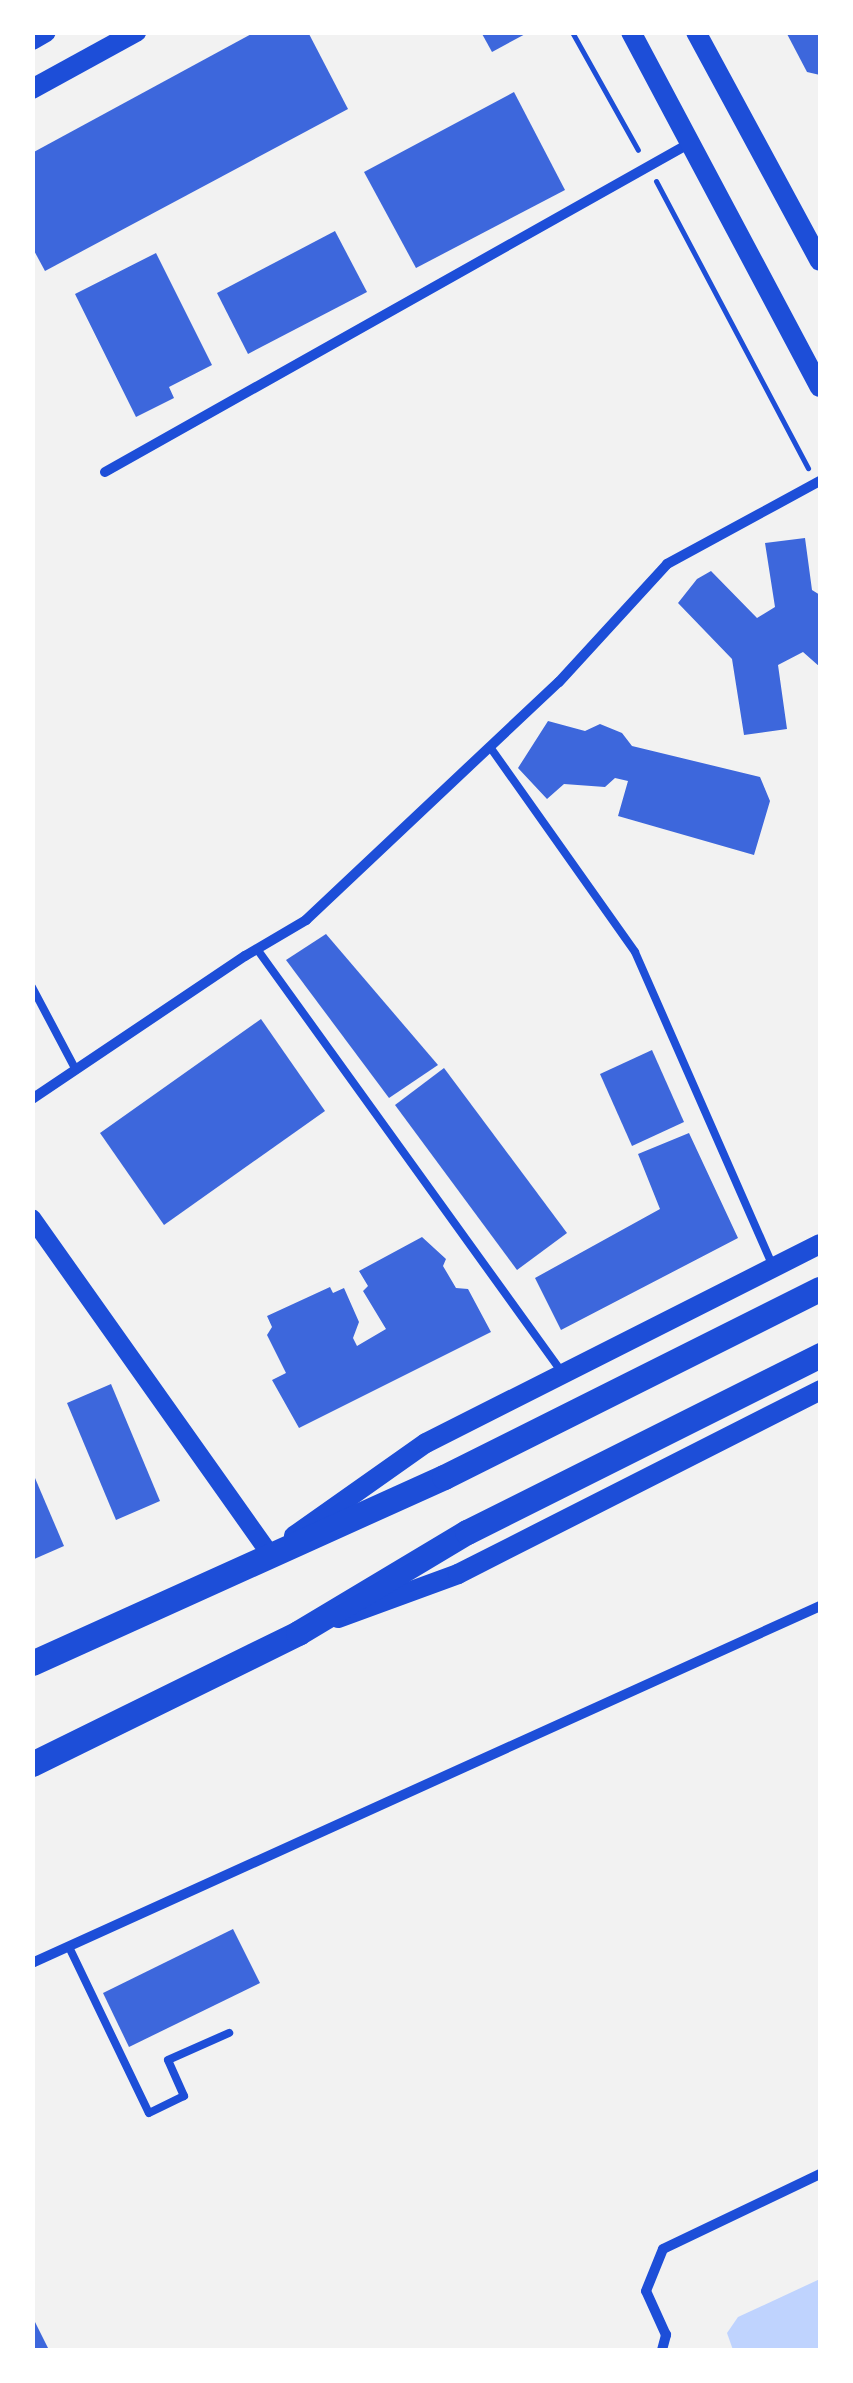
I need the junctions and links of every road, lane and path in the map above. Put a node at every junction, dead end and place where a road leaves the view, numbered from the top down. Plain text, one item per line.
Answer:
1 (46, 32) edge
2 (136, 32) edge
3 (572, 32) edge
4 (631, 32) edge
5 (696, 32) edge
6 (32, 40) edge
7 (32, 89) edge
8 (690, 143) junction
9 (650, 169) junction
10 (818, 252) edge
11 (820, 387) edge
12 (106, 472) dead end
13 (818, 483) edge
14 (490, 747) junction
15 (256, 948) junction
16 (32, 987) edge
17 (76, 1070) junction
18 (32, 1099) edge
19 (32, 1218) edge
20 (820, 1244) edge
21 (774, 1268) junction
22 (820, 1289) edge
23 (820, 1355) edge
24 (563, 1374) junction
25 (820, 1390) edge
26 (270, 1554) junction
27 (820, 1606) edge
28 (298, 1633) junction
29 (32, 1663) edge
30 (32, 1764) edge
31 (69, 1947) junction
32 (32, 1963) edge
33 (229, 2033) dead end
34 (820, 2174) edge
35 (662, 2350) edge

1 - 6 main road
2 - 7 main road
3 - 9 path
4 - 8 main road
5 - 10 main road
8 - 9 street
8 - 11 main road
9 - 12 street
9 - 13 path
13 - 14 street
14 - 15 street
14 - 21 lane
15 - 17 street
15 - 24 lane
16 - 17 lane
17 - 18 street
19 - 26 street
20 - 21 main road
21 - 24 main road
22 - 26 main road
23 - 28 main road
24 - 26 main road
25 - 28 main road
26 - 29 main road
27 - 31 street
28 - 30 main road
31 - 32 street
31 - 33 lane
34 - 35 street

